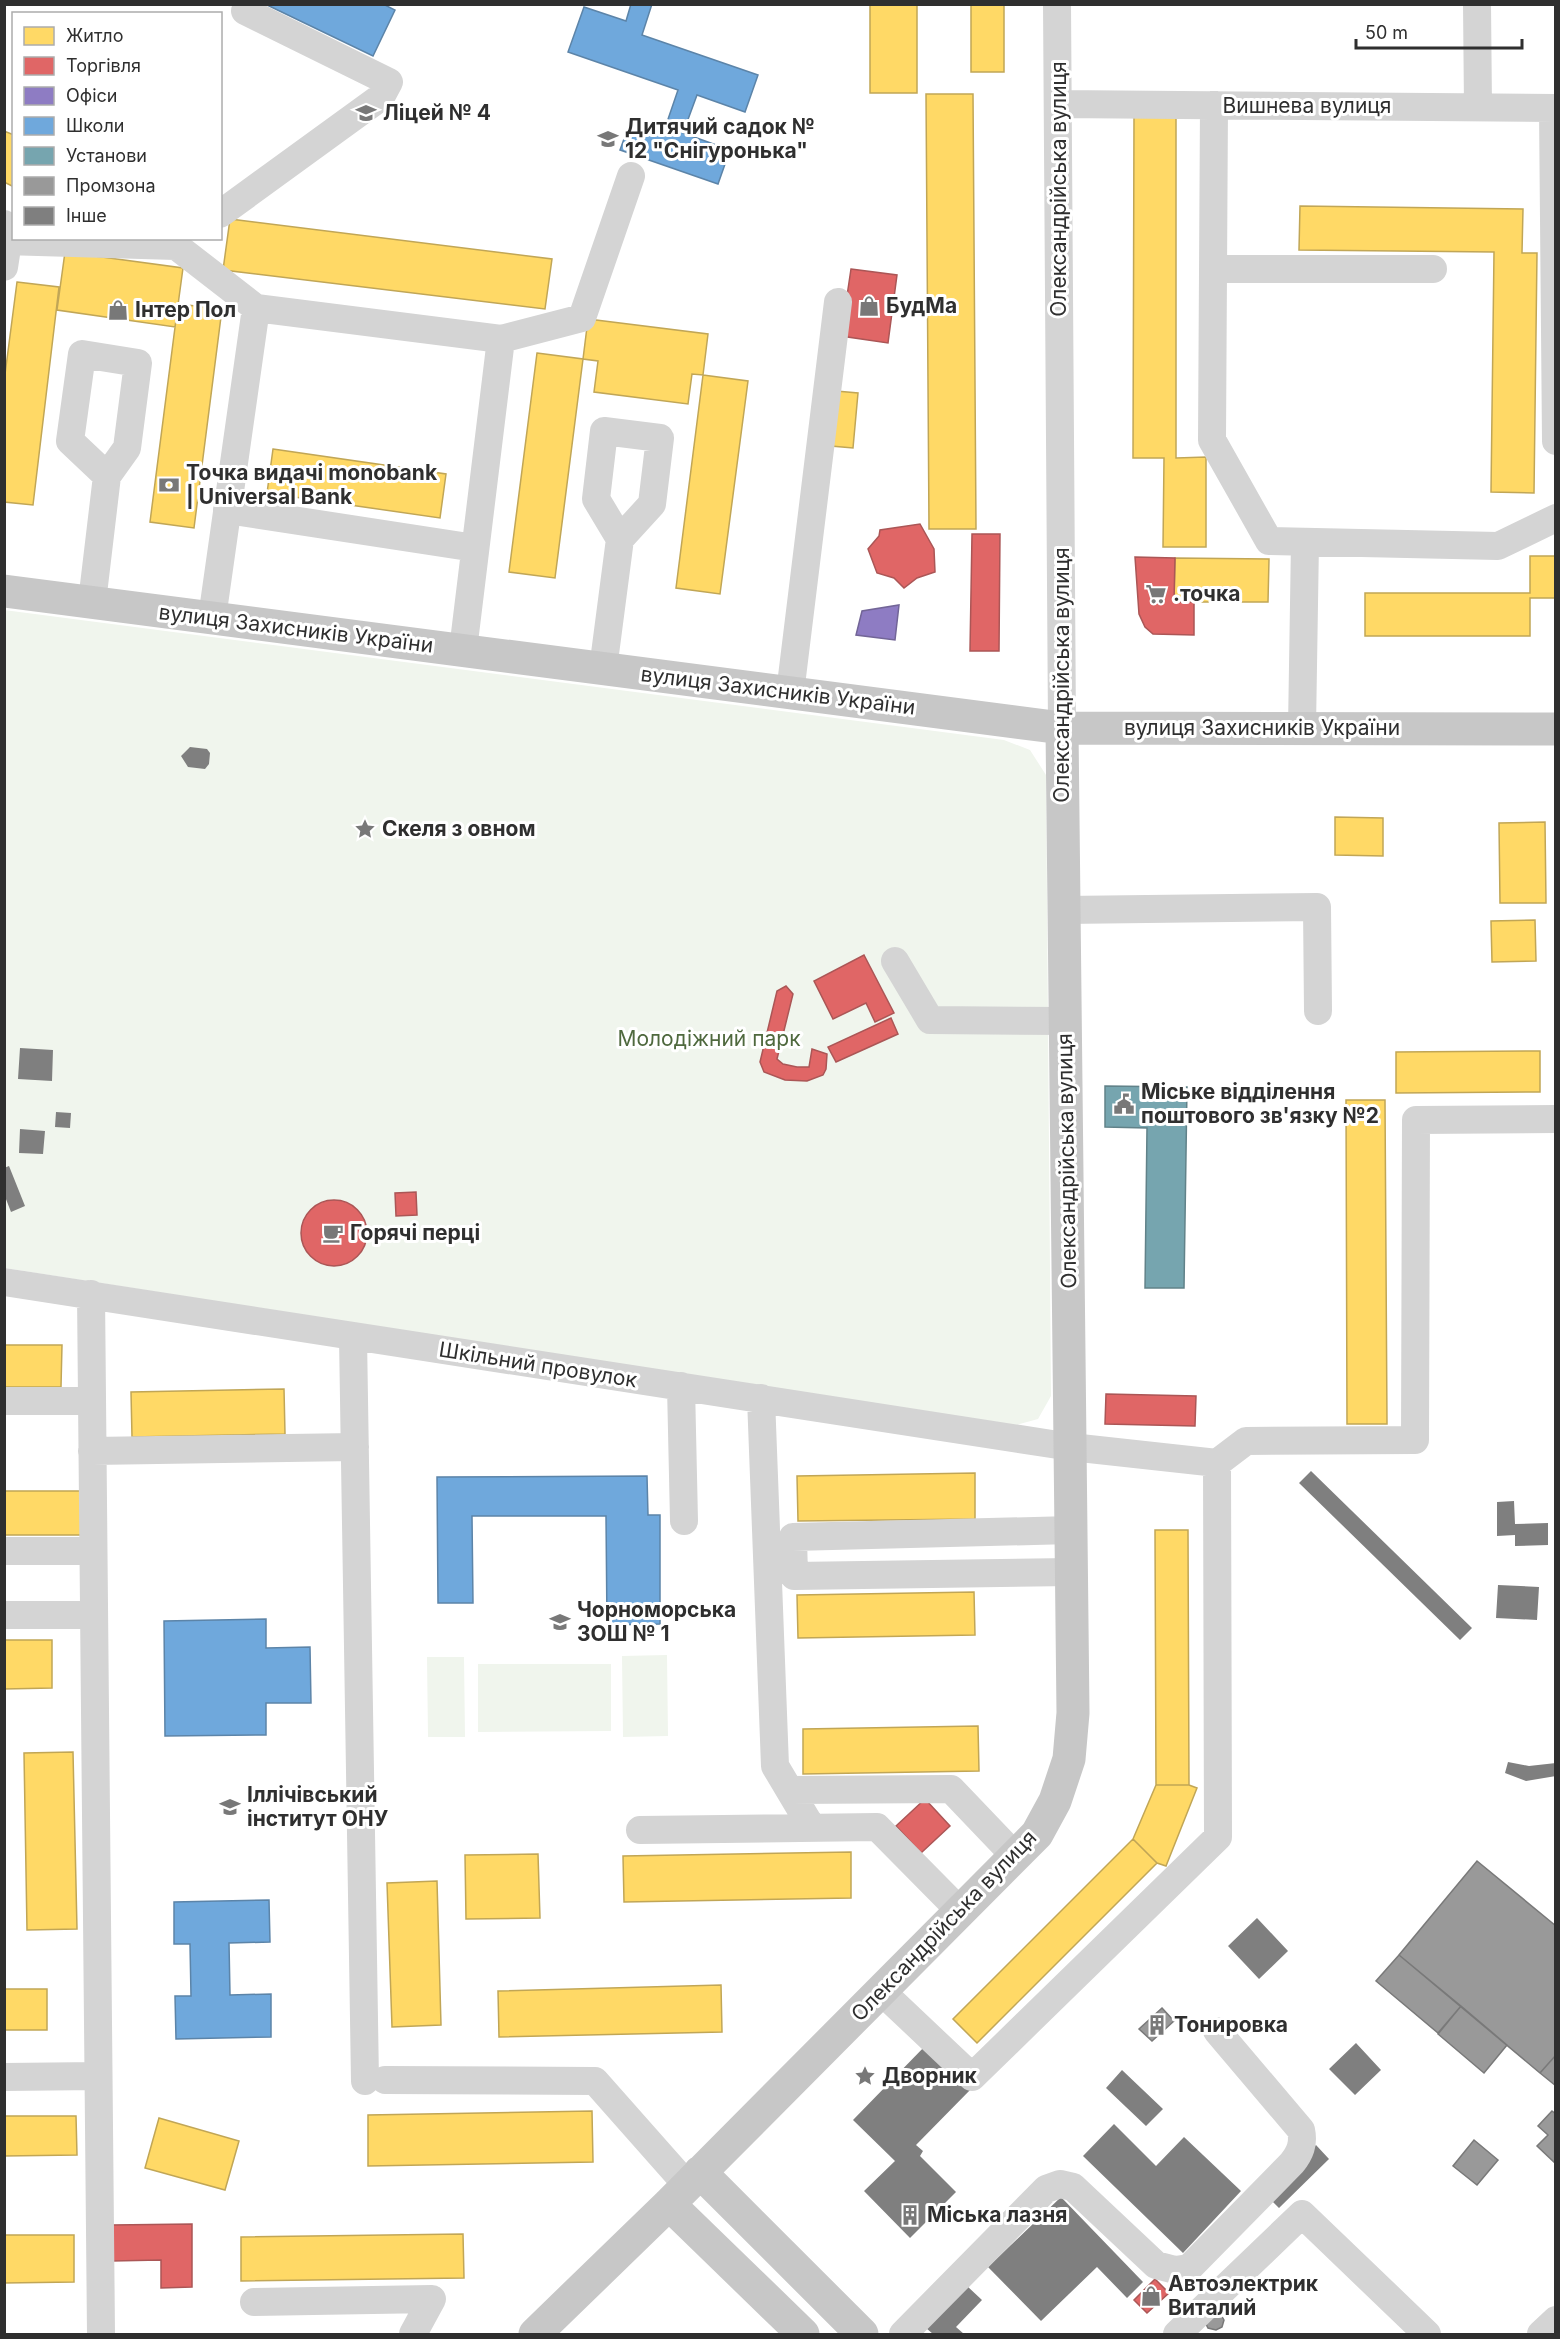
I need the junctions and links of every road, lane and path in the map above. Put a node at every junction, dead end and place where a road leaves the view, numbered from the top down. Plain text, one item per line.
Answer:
1 (248, 4) edge
2 (1057, 4) edge
3 (1477, 4) edge
4 (1058, 104) junction
5 (1214, 105) junction
6 (1478, 107) junction
7 (1554, 108) edge
8 (631, 176) dead end
9 (222, 213) edge
10 (181, 242) edge
11 (5, 243) edge
12 (1213, 269) junction
13 (1433, 269) dead end
14 (838, 302) dead end
15 (256, 308) junction
16 (501, 339) junction
17 (1556, 441) edge
18 (106, 476) dead end
19 (227, 510) junction
20 (1556, 518) edge
21 (620, 539) dead end
22 (1305, 542) junction
23 (475, 548) junction
24 (4, 591) edge
25 (92, 602) junction
26 (212, 618) junction
27 (463, 650) junction
28 (603, 669) junction
29 (790, 693) junction
30 (1062, 728) junction
31 (1302, 728) junction
32 (1556, 729) edge
33 (1064, 909) junction
34 (895, 961) dead end
35 (1318, 1011) dead end
36 (1065, 1021) junction
37 (1556, 1119) edge
38 (4, 1282) edge
39 (91, 1294) junction
40 (353, 1337) junction
41 (681, 1386) junction
42 (761, 1398) junction
43 (4, 1401) edge
44 (92, 1401) junction
45 (355, 1447) junction
46 (1071, 1447) junction
47 (92, 1451) junction
48 (1217, 1463) junction
49 (684, 1521) dead end
50 (1071, 1530) junction
51 (4, 1551) edge
52 (93, 1551) junction
53 (1071, 1572) junction
54 (4, 1615) edge
55 (94, 1615) junction
56 (790, 1790) junction
57 (812, 1828) junction
58 (640, 1830) dead end
59 (1016, 1856) junction
60 (960, 1911) junction
61 (881, 1991) junction
62 (1217, 2031) dead end
63 (98, 2076) junction
64 (4, 2077) edge
65 (685, 2187) junction
66 (254, 2302) dead end
67 (1556, 2320) edge
68 (100, 2334) edge
69 (413, 2334) edge
70 (535, 2334) edge
71 (803, 2334) edge
72 (862, 2334) edge
73 (903, 2334) edge
74 (1177, 2334) edge
75 (1427, 2334) edge
76 (1541, 2334) edge

1 - 9 street
2 - 4 street, Олександрійська вулиця
3 - 6 street
4 - 5 street, Вишнева вулиця
4 - 30 street, Олександрійська вулиця
5 - 6 street, Вишнева вулиця
5 - 12 street
6 - 7 street, Вишнева вулиця
7 - 17 street
8 - 16 street
10 - 11 street
10 - 15 street
12 - 13 street
12 - 22 street
14 - 29 street
15 - 16 street
15 - 19 street
16 - 23 street
18 - 25 street
19 - 23 street
19 - 26 street
20 - 22 street
21 - 28 street
22 - 31 street
23 - 27 street
24 - 25 main road, вулиця Захисників України
25 - 26 main road, вулиця Захисників України
26 - 27 main road, вулиця Захисників України
27 - 28 main road, вулиця Захисників України
28 - 29 main road, вулиця Захисників України
29 - 30 main road, вулиця Захисників України
30 - 31 main road, вулиця Захисників України
30 - 33 main road, Олександрійська вулиця
31 - 32 main road, вулиця Захисників України
33 - 35 street
33 - 36 main road, Олександрійська вулиця
34 - 36 street
36 - 46 main road, Олександрійська вулиця
37 - 48 street
38 - 39 street, Шкільний провулок
39 - 40 street, Шкільний провулок
39 - 44 street
40 - 41 street, Шкільний провулок
40 - 45 street
41 - 42 street, Шкільний провулок
41 - 49 street
42 - 46 street, Шкільний провулок
42 - 56 street
43 - 44 street
44 - 47 street
45 - 47 street
45 - 65 street
46 - 48 street, Шкільний провулок
46 - 50 main road, Олександрійська вулиця
47 - 52 street
48 - 61 street
50 - 53 main road, Олександрійська вулиця
50 - 53 street
51 - 52 street
52 - 55 street
53 - 59 main road, Олександрійська вулиця
54 - 55 street
55 - 63 street
56 - 57 street
56 - 59 street
57 - 58 street
57 - 60 street
59 - 60 main road, Олександрійська вулиця
60 - 61 main road, Олександрійська вулиця
61 - 65 main road, Олександрійська вулиця
62 - 73 street
63 - 64 street
63 - 68 street
65 - 70 main road, Олександрійська вулиця
65 - 71 main road
65 - 72 main road
66 - 69 street
67 - 76 street
74 - 75 street

